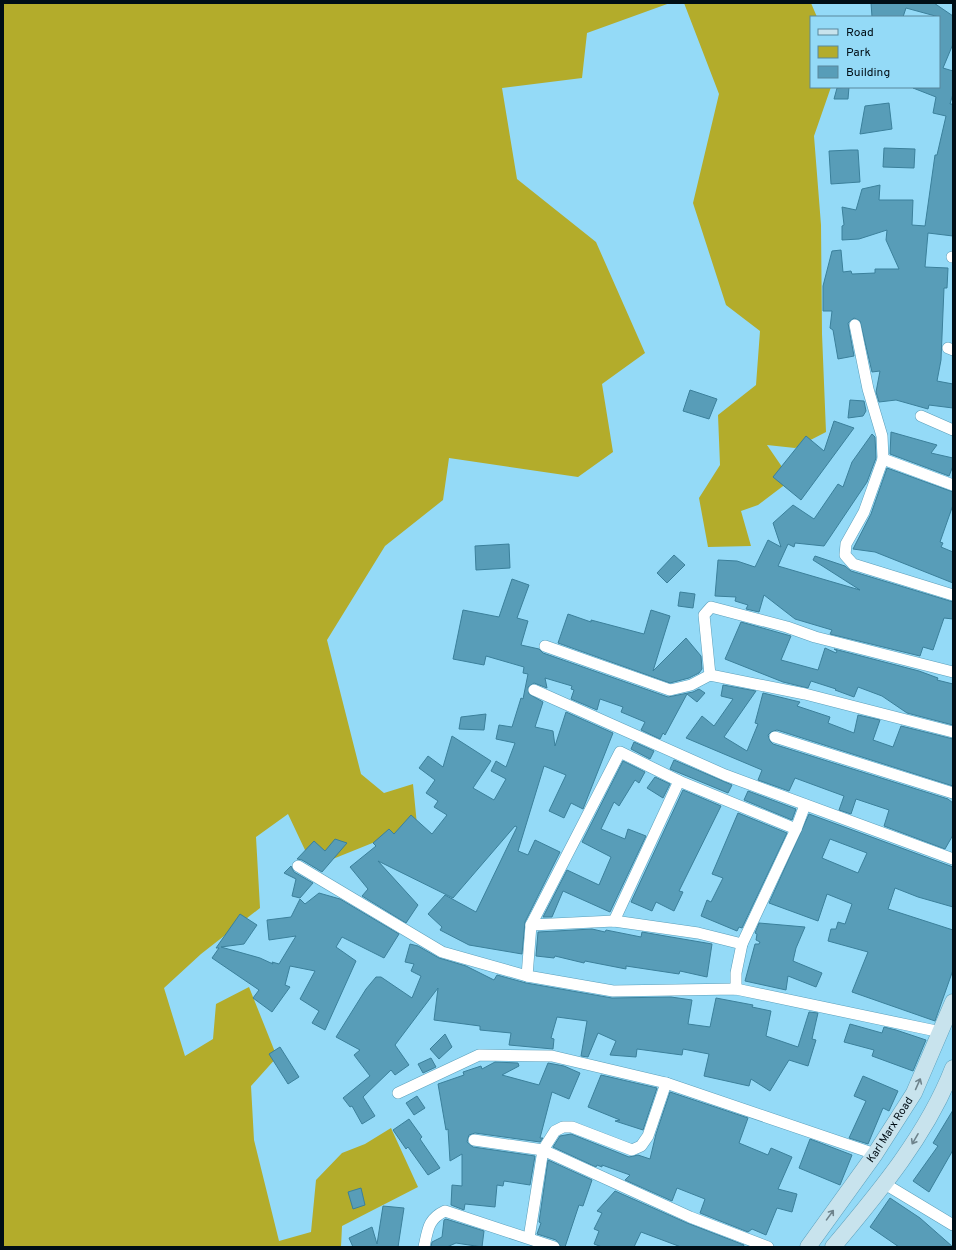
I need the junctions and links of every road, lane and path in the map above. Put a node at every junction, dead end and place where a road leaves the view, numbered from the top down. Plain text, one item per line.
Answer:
1 (855, 325) dead end
2 (921, 416) dead end
3 (953, 430) edge
4 (883, 460) junction
5 (953, 485) edge
6 (953, 595) edge
7 (545, 646) dead end
8 (953, 672) edge
9 (710, 675) junction
10 (534, 690) dead end
11 (953, 732) edge
12 (775, 737) dead end
13 (679, 781) junction
14 (953, 793) edge
15 (805, 805) junction
16 (796, 829) junction
17 (953, 859) edge
18 (298, 866) dead end
19 (614, 920) junction
20 (531, 924) junction
21 (742, 944) junction
22 (527, 976) junction
23 (736, 989) junction
24 (953, 1002) edge
25 (941, 1032) junction
26 (953, 1068) edge
27 (666, 1083) junction
28 (950, 1087) edge
29 (398, 1093) dead end
30 (474, 1140) dead end
31 (543, 1150) junction
32 (875, 1154) junction
33 (885, 1184) junction
34 (953, 1225) edge
35 (528, 1238) junction
36 (424, 1247) edge
37 (554, 1247) edge
38 (768, 1247) edge
39 (808, 1247) edge
40 (833, 1247) edge

1 - 4 street
2 - 3 street
4 - 5 street
4 - 6 street
7 - 9 street
8 - 9 street
9 - 11 street
10 - 15 street
12 - 14 street
13 - 16 street
13 - 19 street
13 - 20 street
15 - 16 street
15 - 17 street
16 - 21 street
18 - 22 street
19 - 20 street
19 - 21 street
20 - 22 street
21 - 23 street
22 - 23 street
23 - 25 street
24 - 25 main road, Karl Marx Road
32 -> 25 main road, Karl Marx Road
26 - 28 main road
27 - 29 street
27 - 31 street
27 - 32 street
28 -> 33 main road
30 - 31 street
31 - 35 street
31 - 38 street
39 -> 32 main road, Karl Marx Road
33 - 34 street
33 - 40 main road
35 - 36 street
35 - 37 street

